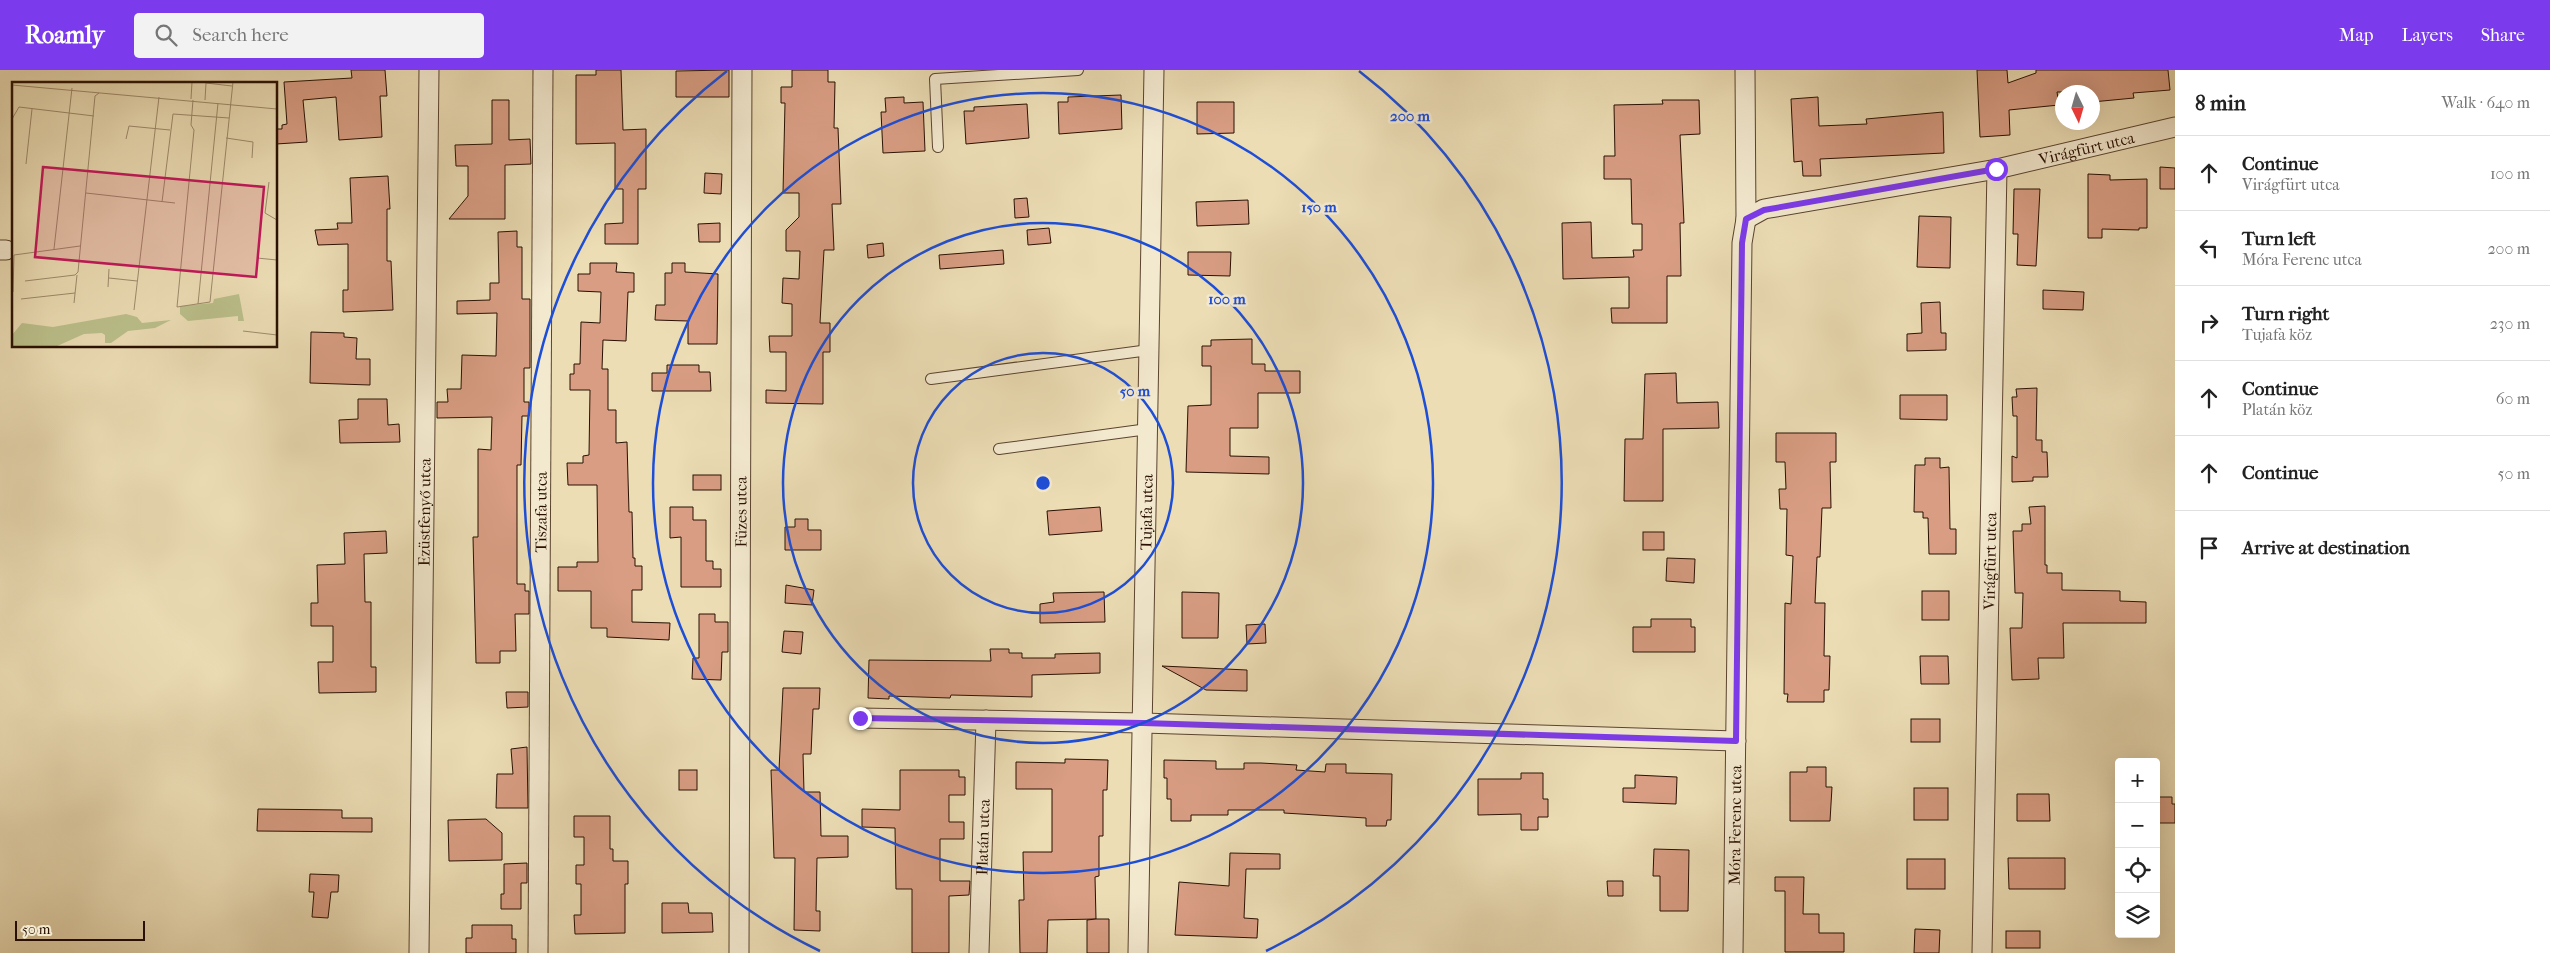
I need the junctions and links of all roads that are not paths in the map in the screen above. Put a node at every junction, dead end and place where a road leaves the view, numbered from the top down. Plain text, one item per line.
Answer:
1 (430, 70) edge
2 (544, 70) edge
3 (742, 70) edge
4 (1078, 70) edge
5 (1154, 70) edge
6 (1745, 70) edge
7 (2175, 127) edge
8 (938, 147) dead end
9 (1996, 169) junction
10 (1746, 219) junction
11 (1149, 350) junction
12 (931, 379) dead end
13 (1148, 429) junction
14 (999, 449) dead end
15 (860, 718) dead end
16 (986, 720) junction
17 (1143, 723) junction
18 (1736, 741) junction
19 (419, 953) edge
20 (538, 953) edge
21 (739, 953) edge
22 (979, 953) edge
23 (1138, 953) edge
24 (1733, 953) edge
25 (1982, 953) edge

1 - 19 street, Ezüstfenyő utca
2 - 20 street, Tiszafa utca
3 - 21 street, Füzes utca
4 - 8 lane
5 - 11 street, Tujafa utca
6 - 10 street, Móra Ferenc utca
7 - 9 street, Virágfürt utca
9 - 10 street, Virágfürt utca
9 - 25 street, Virágfürt utca
10 - 18 street, Móra Ferenc utca
11 - 12 lane
11 - 13 street, Tujafa utca
13 - 14 lane
13 - 17 street, Tujafa utca
15 - 16 street
16 - 17 street
16 - 22 street, Platán utca
17 - 18 street
17 - 23 street, Tujafa utca
18 - 24 street, Móra Ferenc utca

